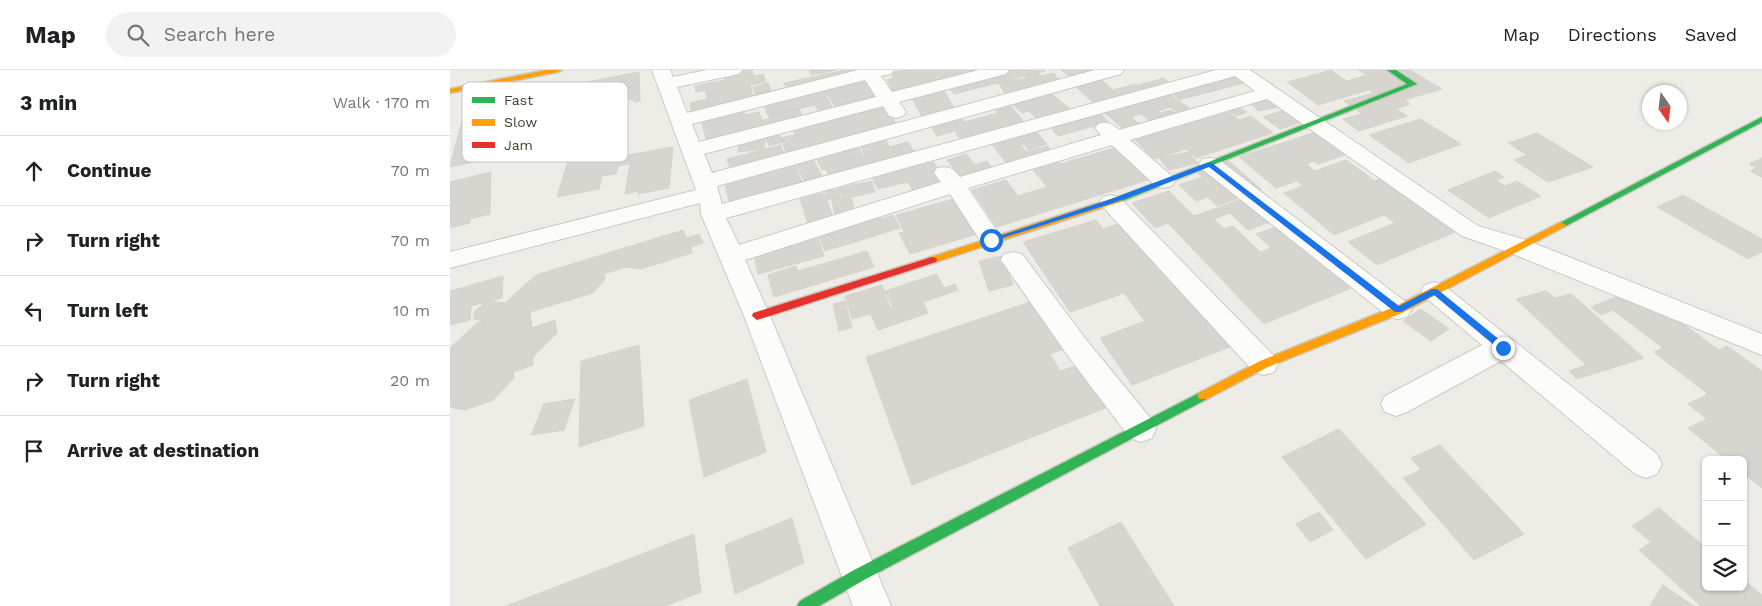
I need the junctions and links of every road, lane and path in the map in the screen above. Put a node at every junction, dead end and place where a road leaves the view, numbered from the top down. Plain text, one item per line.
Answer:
1 (558, 70) edge
2 (733, 70) edge
3 (1000, 70) edge
4 (1045, 70) edge
5 (1115, 70) edge
6 (1237, 70) edge
7 (1391, 70) edge
8 (874, 71) edge
9 (664, 77) edge
10 (496, 82) edge
11 (1061, 85) junction
12 (1271, 92) junction
13 (886, 98) junction
14 (1088, 113) junction
15 (1762, 119) edge
16 (682, 120) junction
17 (1313, 122) junction
18 (906, 126) junction
19 (1117, 139) junction
20 (693, 150) junction
21 (929, 154) junction
22 (1210, 164) junction
23 (1164, 181) junction
24 (955, 185) junction
25 (709, 196) junction
26 (1111, 202) junction
27 (991, 240) junction
28 (1516, 246) junction
29 (731, 256) junction
30 (450, 260) edge
31 (1013, 260) dead end
32 (1434, 291) junction
33 (1398, 310) junction
34 (757, 316) junction
35 (1756, 336) edge
36 (1503, 348) junction
37 (1264, 364) junction
38 (1396, 404) dead end
39 (1141, 429) junction
40 (1646, 464) dead end
41 (859, 575) junction
42 (805, 606) edge
43 (872, 606) edge

1 - 10 street
2 - 9 street
3 - 13 street
4 - 11 street
5 - 11 street
6 - 12 street
6 - 14 street
7 - 17 street
8 - 13 street
8 - 16 street
9 - 16 street
11 - 14 street
11 - 18 street
12 - 17 street
12 - 19 street
13 - 18 street
13 - 20 street
14 - 19 street
14 - 21 street
15 - 28 street
16 - 20 street
17 - 22 street
17 - 28 street
18 - 21 street
18 - 25 street
19 - 23 street
19 - 24 street
20 - 25 street
21 - 24 street
21 - 25 street
22 - 23 street
22 - 33 street
23 - 26 street
24 - 27 street
24 - 29 street
25 - 29 street
25 - 30 street
26 - 27 street
26 - 37 street
27 - 34 street
28 - 32 street
28 - 35 street
29 - 34 street
31 - 39 street
32 - 33 street
32 - 36 street
33 - 37 street
34 - 41 street
36 - 38 street
36 - 40 street
37 - 39 street
39 - 41 street
41 - 42 street
41 - 43 street

